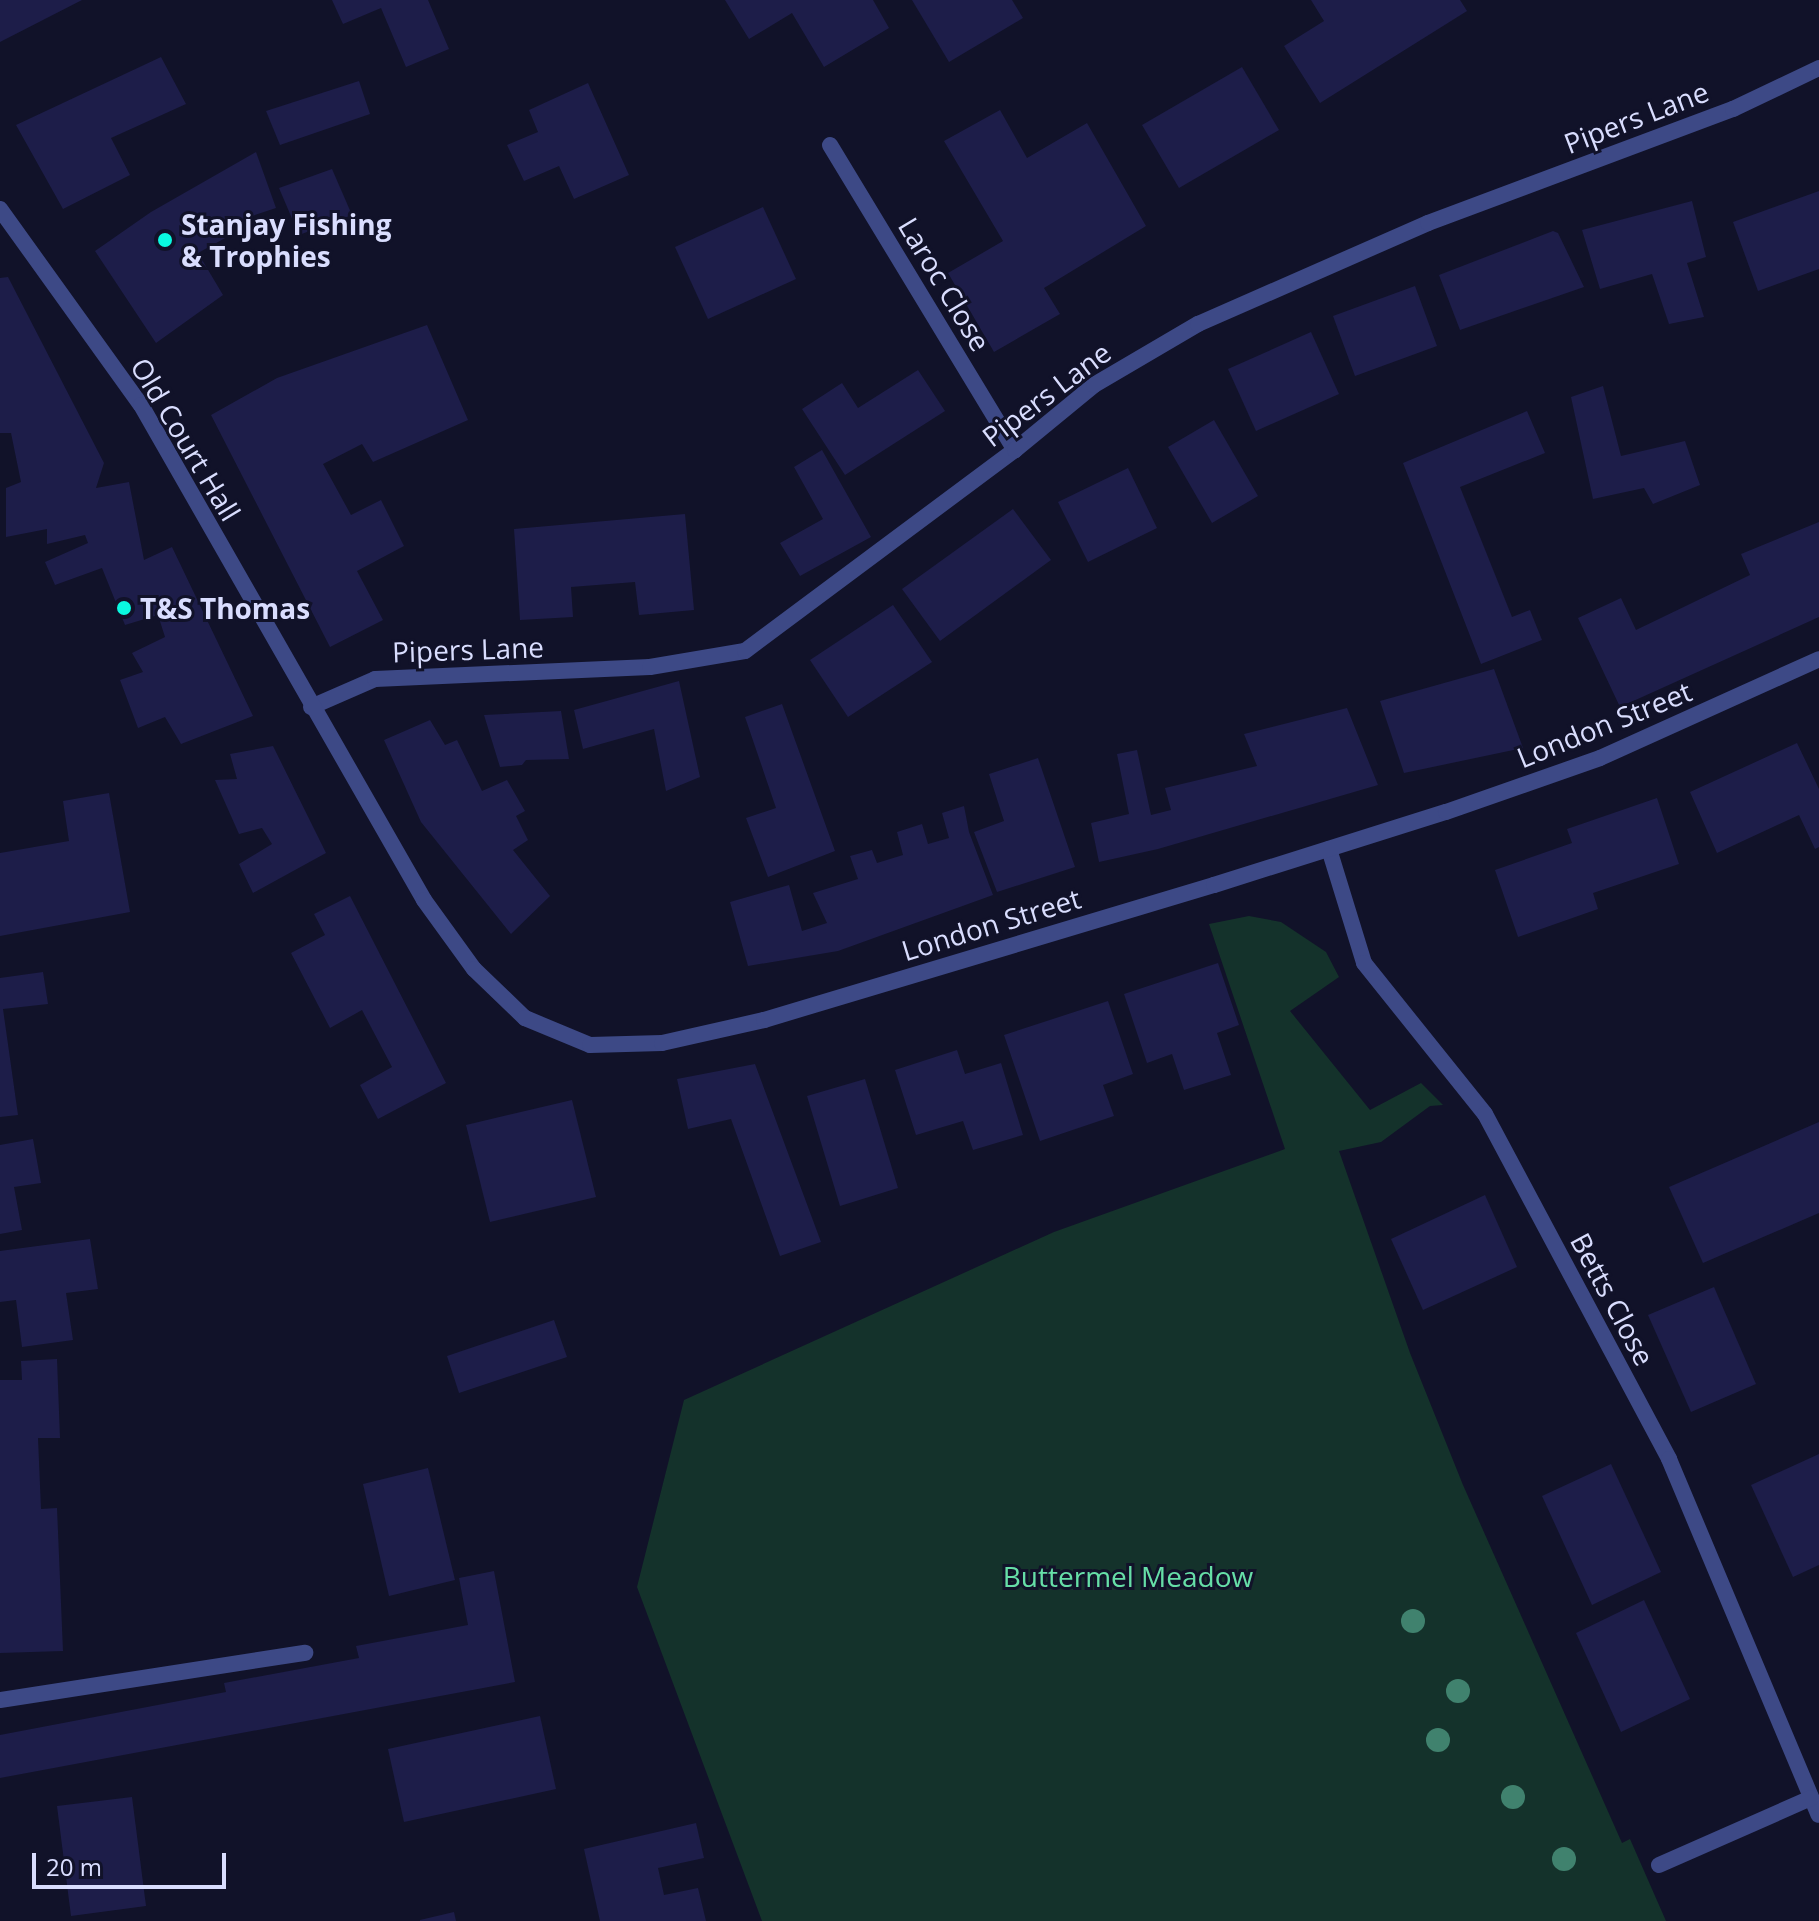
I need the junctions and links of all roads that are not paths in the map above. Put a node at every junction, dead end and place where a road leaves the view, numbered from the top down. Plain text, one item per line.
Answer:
1 (1819, 68) edge
2 (830, 145) dead end
3 (0, 209) edge
4 (1015, 450) junction
5 (1819, 659) edge
6 (311, 707) junction
7 (1329, 849) junction
8 (305, 1653) dead end
9 (0, 1700) edge
10 (1811, 1798) junction
11 (1819, 1815) edge
12 (1659, 1865) dead end

1 - 4 street, Pipers Lane
2 - 4 street, Laroc Close
3 - 6 street, Old Court Hall
4 - 6 street, Pipers Lane
5 - 7 street, London Street
6 - 7 street, London Street
7 - 10 street, Betts Close
8 - 9 street
10 - 11 street, Betts Close
10 - 12 street

